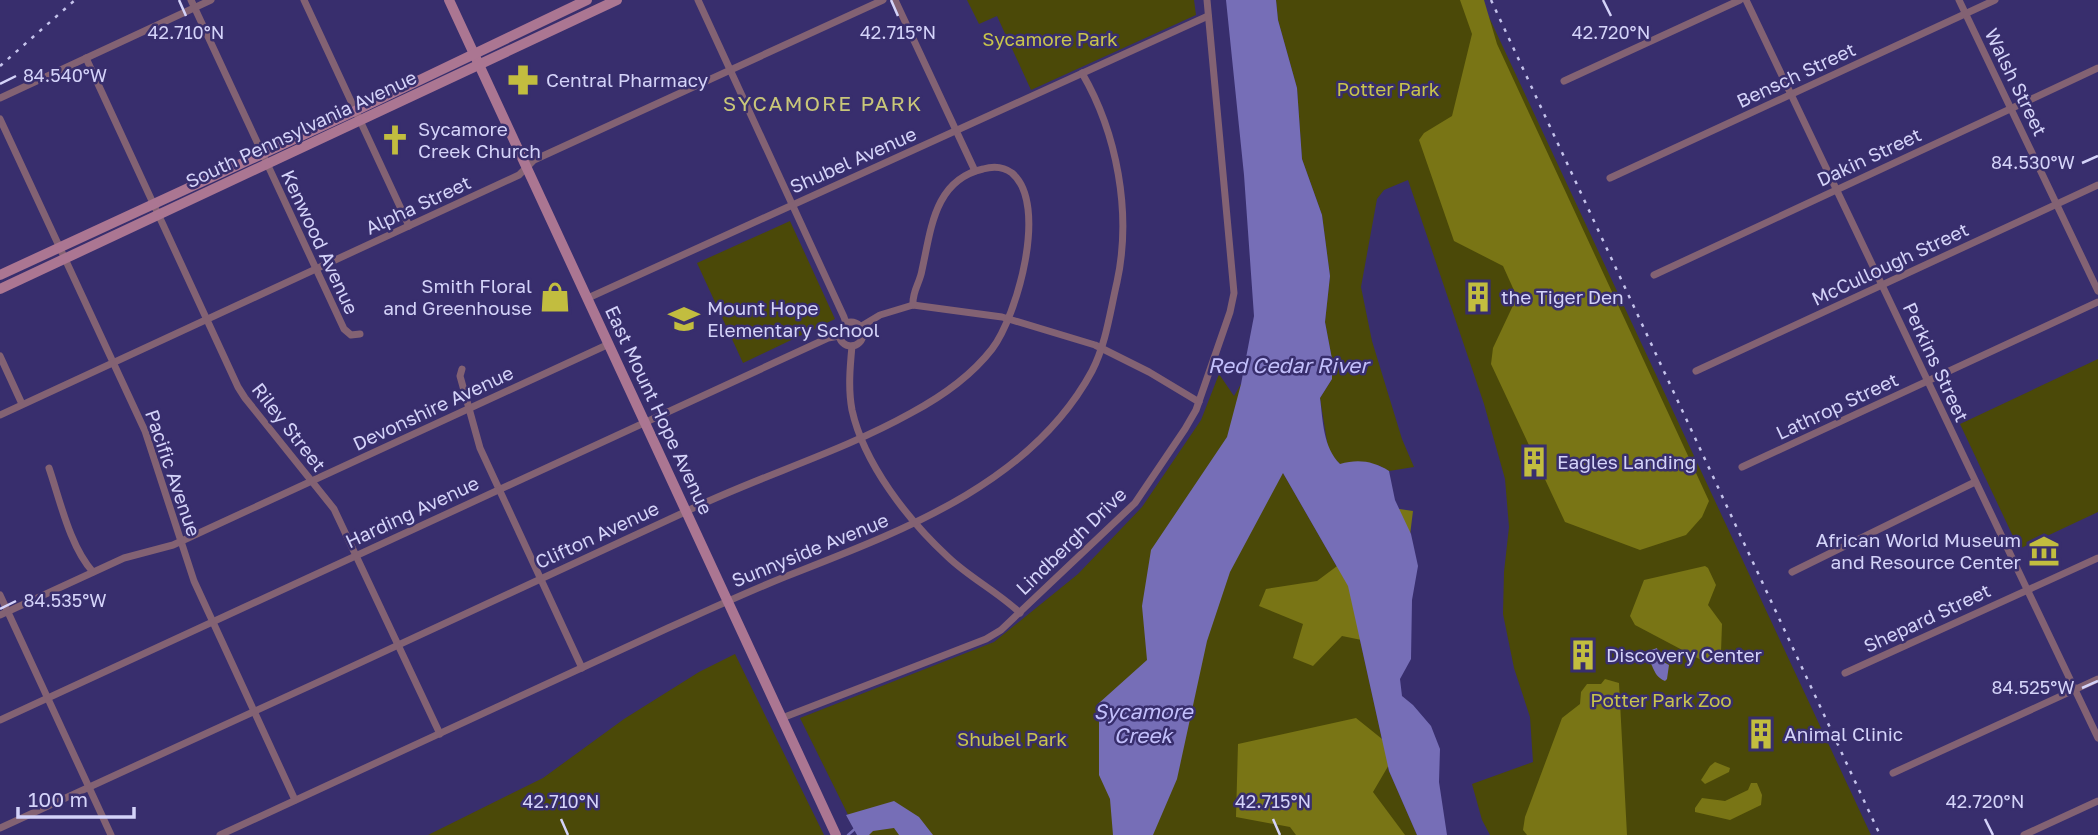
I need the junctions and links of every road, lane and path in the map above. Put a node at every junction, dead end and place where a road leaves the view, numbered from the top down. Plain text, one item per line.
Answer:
1 (211, 0) edge
2 (304, 0) edge
3 (449, 0) edge
4 (587, 0) edge
5 (617, 0) edge
6 (698, 0) edge
7 (883, 0) edge
8 (895, 0) edge
9 (1206, 0) edge
10 (1740, 0) edge
11 (1746, 0) edge
12 (1959, 0) edge
13 (1995, 0) edge
14 (193, 4) edge
15 (1966, 14) junction
16 (1208, 16) junction
17 (474, 52) junction
18 (86, 58) junction
19 (479, 64) junction
20 (2098, 68) edge
21 (730, 69) junction
22 (1082, 73) junction
23 (1564, 81) dead end
24 (1790, 95) junction
25 (0, 98) edge
26 (2011, 109) junction
27 (355, 111) junction
28 (0, 119) edge
29 (360, 122) junction
30 (955, 132) junction
31 (262, 153) junction
32 (266, 165) junction
33 (527, 167) junction
34 (975, 171) junction
35 (1610, 178) dead end
36 (2098, 185) edge
37 (1836, 190) junction
38 (153, 204) junction
39 (2057, 204) junction
40 (793, 205) junction
41 (158, 215) junction
42 (409, 226) junction
43 (59, 248) junction
44 (64, 259) junction
45 (316, 269) junction
46 (0, 275) edge
47 (1654, 275) dead end
48 (1881, 285) junction
49 (0, 289) edge
50 (2098, 291) edge
51 (588, 299) junction
52 (2098, 302) edge
53 (914, 305) junction
54 (1009, 319) junction
55 (207, 320) junction
56 (846, 323) junction
57 (860, 327) junction
58 (360, 334) dead end
59 (839, 336) junction
60 (609, 344) junction
61 (852, 346) junction
62 (1102, 348) junction
63 (0, 356) edge
64 (113, 363) junction
65 (462, 369) dead end
66 (1696, 371) dead end
67 (1927, 381) junction
68 (1199, 402) junction
69 (22, 404) junction
70 (470, 408) junction
71 (0, 415) edge
72 (645, 422) junction
73 (862, 437) junction
74 (1742, 467) dead end
75 (49, 468) dead end
76 (312, 482) junction
77 (1975, 482) junction
78 (499, 489) junction
79 (686, 511) junction
80 (916, 523) junction
81 (180, 542) junction
82 (355, 556) junction
83 (2098, 558) edge
84 (93, 572) junction
85 (1792, 572) dead end
86 (540, 579) junction
87 (2027, 590) junction
88 (0, 595) edge
89 (728, 601) junction
90 (4, 613) edge
91 (1020, 613) junction
92 (212, 622) junction
93 (397, 645) junction
94 (582, 668) junction
95 (1845, 673) dead end
96 (2098, 679) edge
97 (2075, 690) junction
98 (48, 698) junction
99 (254, 710) junction
100 (782, 718) junction
101 (0, 720) edge
102 (440, 734) junction
103 (2098, 738) edge
104 (1893, 773) dead end
105 (89, 787) junction
106 (295, 800) junction
107 (2098, 801) edge
108 (0, 828) edge
109 (111, 835) edge
110 (220, 835) edge
111 (835, 835) edge
112 (2024, 835) edge

1 - 14 street
2 - 27 street
3 - 17 main road, East Mount Hope Avenue
4 - 17 main road, South Pennsylvania Avenue
5 - 19 main road, South Pennsylvania Avenue
6 - 21 street
7 - 21 street, Alpha Street
8 - 30 street
9 - 16 street, Lindbergh Drive
10 - 23 street
11 - 24 street, Perkins Street
12 - 15 street, Walsh Street
13 - 15 street, Bensch Street
14 - 18 street
14 - 31 street, Kenwood Avenue
15 - 24 street, Bensch Street
15 - 26 street, Walsh Street
16 - 22 street, Shubel Avenue
16 - 68 street, Lindbergh Drive
17 - 19 main road, East Mount Hope Avenue
17 - 27 main road, South Pennsylvania Avenue
18 - 25 street
18 - 38 street, Riley Street
19 - 29 main road, South Pennsylvania Avenue
19 - 33 main road, East Mount Hope Avenue
20 - 26 street, Dakin Street
21 - 33 street, Alpha Street
21 - 40 street
22 - 30 street, Shubel Avenue
22 - 62 street, Sunnyside Avenue
24 - 35 street, Bensch Street
24 - 37 street, Perkins Street
26 - 37 street, Dakin Street
26 - 39 street, Walsh Street
27 - 29 street
27 - 31 main road, South Pennsylvania Avenue
28 - 43 street, Pacific Avenue
29 - 32 main road, South Pennsylvania Avenue
29 - 42 street
30 - 34 street
30 - 40 street, Shubel Avenue
31 - 32 street, Kenwood Avenue
31 - 38 main road, South Pennsylvania Avenue
32 - 41 main road, South Pennsylvania Avenue
32 - 45 street, Kenwood Avenue
33 - 42 street, Alpha Street
33 - 51 main road, East Mount Hope Avenue
34 - 53 street
34 - 54 street, Clifton Avenue
36 - 39 street, McCullough Street
37 - 47 street, Dakin Street
37 - 48 street, Perkins Street
38 - 41 street, Riley Street
38 - 43 main road, South Pennsylvania Avenue
39 - 48 street, McCullough Street
39 - 50 street, Walsh Street
40 - 51 street, Shubel Avenue
40 - 56 street
41 - 44 main road, South Pennsylvania Avenue
41 - 55 street, Riley Street
42 - 45 street, Alpha Street
43 - 44 street, Pacific Avenue
43 - 46 main road, South Pennsylvania Avenue
44 - 49 main road, South Pennsylvania Avenue
44 - 64 street, Pacific Avenue
45 - 55 street, Alpha Street
45 - 58 street, Kenwood Avenue
48 - 66 street, McCullough Street
48 - 67 street, Perkins Street
51 - 60 main road, East Mount Hope Avenue
52 - 67 street, Lathrop Street
53 - 54 street
53 - 57 street
54 - 62 street
54 - 73 street, Clifton Avenue
55 - 64 street, Alpha Street
55 - 76 street, Riley Street
56 - 57 street
56 - 59 street
57 - 61 street
59 - 61 street
59 - 72 street, Harding Avenue
60 - 70 street, Devonshire Avenue
60 - 72 main road, East Mount Hope Avenue
61 - 73 street
62 - 68 street
62 - 80 street, Sunnyside Avenue
63 - 69 street
64 - 69 street, Alpha Street
64 - 81 street, Pacific Avenue
65 - 70 street
67 - 74 street, Lathrop Street
67 - 77 street, Perkins Street
68 - 91 street, Lindbergh Drive
69 - 71 street, Alpha Street
70 - 76 street, Devonshire Avenue
70 - 78 street
72 - 78 street, Harding Avenue
72 - 79 main road, East Mount Hope Avenue
73 - 79 street, Clifton Avenue
73 - 80 street
75 - 84 street
76 - 81 street, Devonshire Avenue
76 - 82 street, Riley Street
77 - 85 street
77 - 87 street, Perkins Street
78 - 82 street, Harding Avenue
78 - 86 street
79 - 86 street, Clifton Avenue
79 - 89 main road, East Mount Hope Avenue
80 - 89 street, Sunnyside Avenue
80 - 91 street
81 - 84 street, Devonshire Avenue
81 - 92 street, Pacific Avenue
82 - 92 street, Harding Avenue
82 - 93 street, Riley Street
83 - 87 street, Shepard Street
84 - 90 street, Devonshire Avenue
86 - 93 street, Clifton Avenue
86 - 94 street
87 - 95 street, Shepard Street
87 - 97 street, Perkins Street
88 - 90 street
89 - 94 street, Sunnyside Avenue
89 - 100 main road, East Mount Hope Avenue
90 - 98 street
91 - 100 street, Lindbergh Drive
92 - 98 street, Harding Avenue
92 - 99 street, Pacific Avenue
93 - 99 street, Clifton Avenue
93 - 102 street, Riley Street
94 - 102 street, Sunnyside Avenue
96 - 97 street
97 - 103 street, Perkins Street
97 - 104 street
98 - 101 street, Harding Avenue
98 - 105 street
99 - 105 street, Clifton Avenue
99 - 106 street, Pacific Avenue
100 - 111 main road, East Mount Hope Avenue
102 - 106 street, Sunnyside Avenue
105 - 108 street, Clifton Avenue
105 - 109 street
106 - 110 street, Sunnyside Avenue
107 - 112 street

